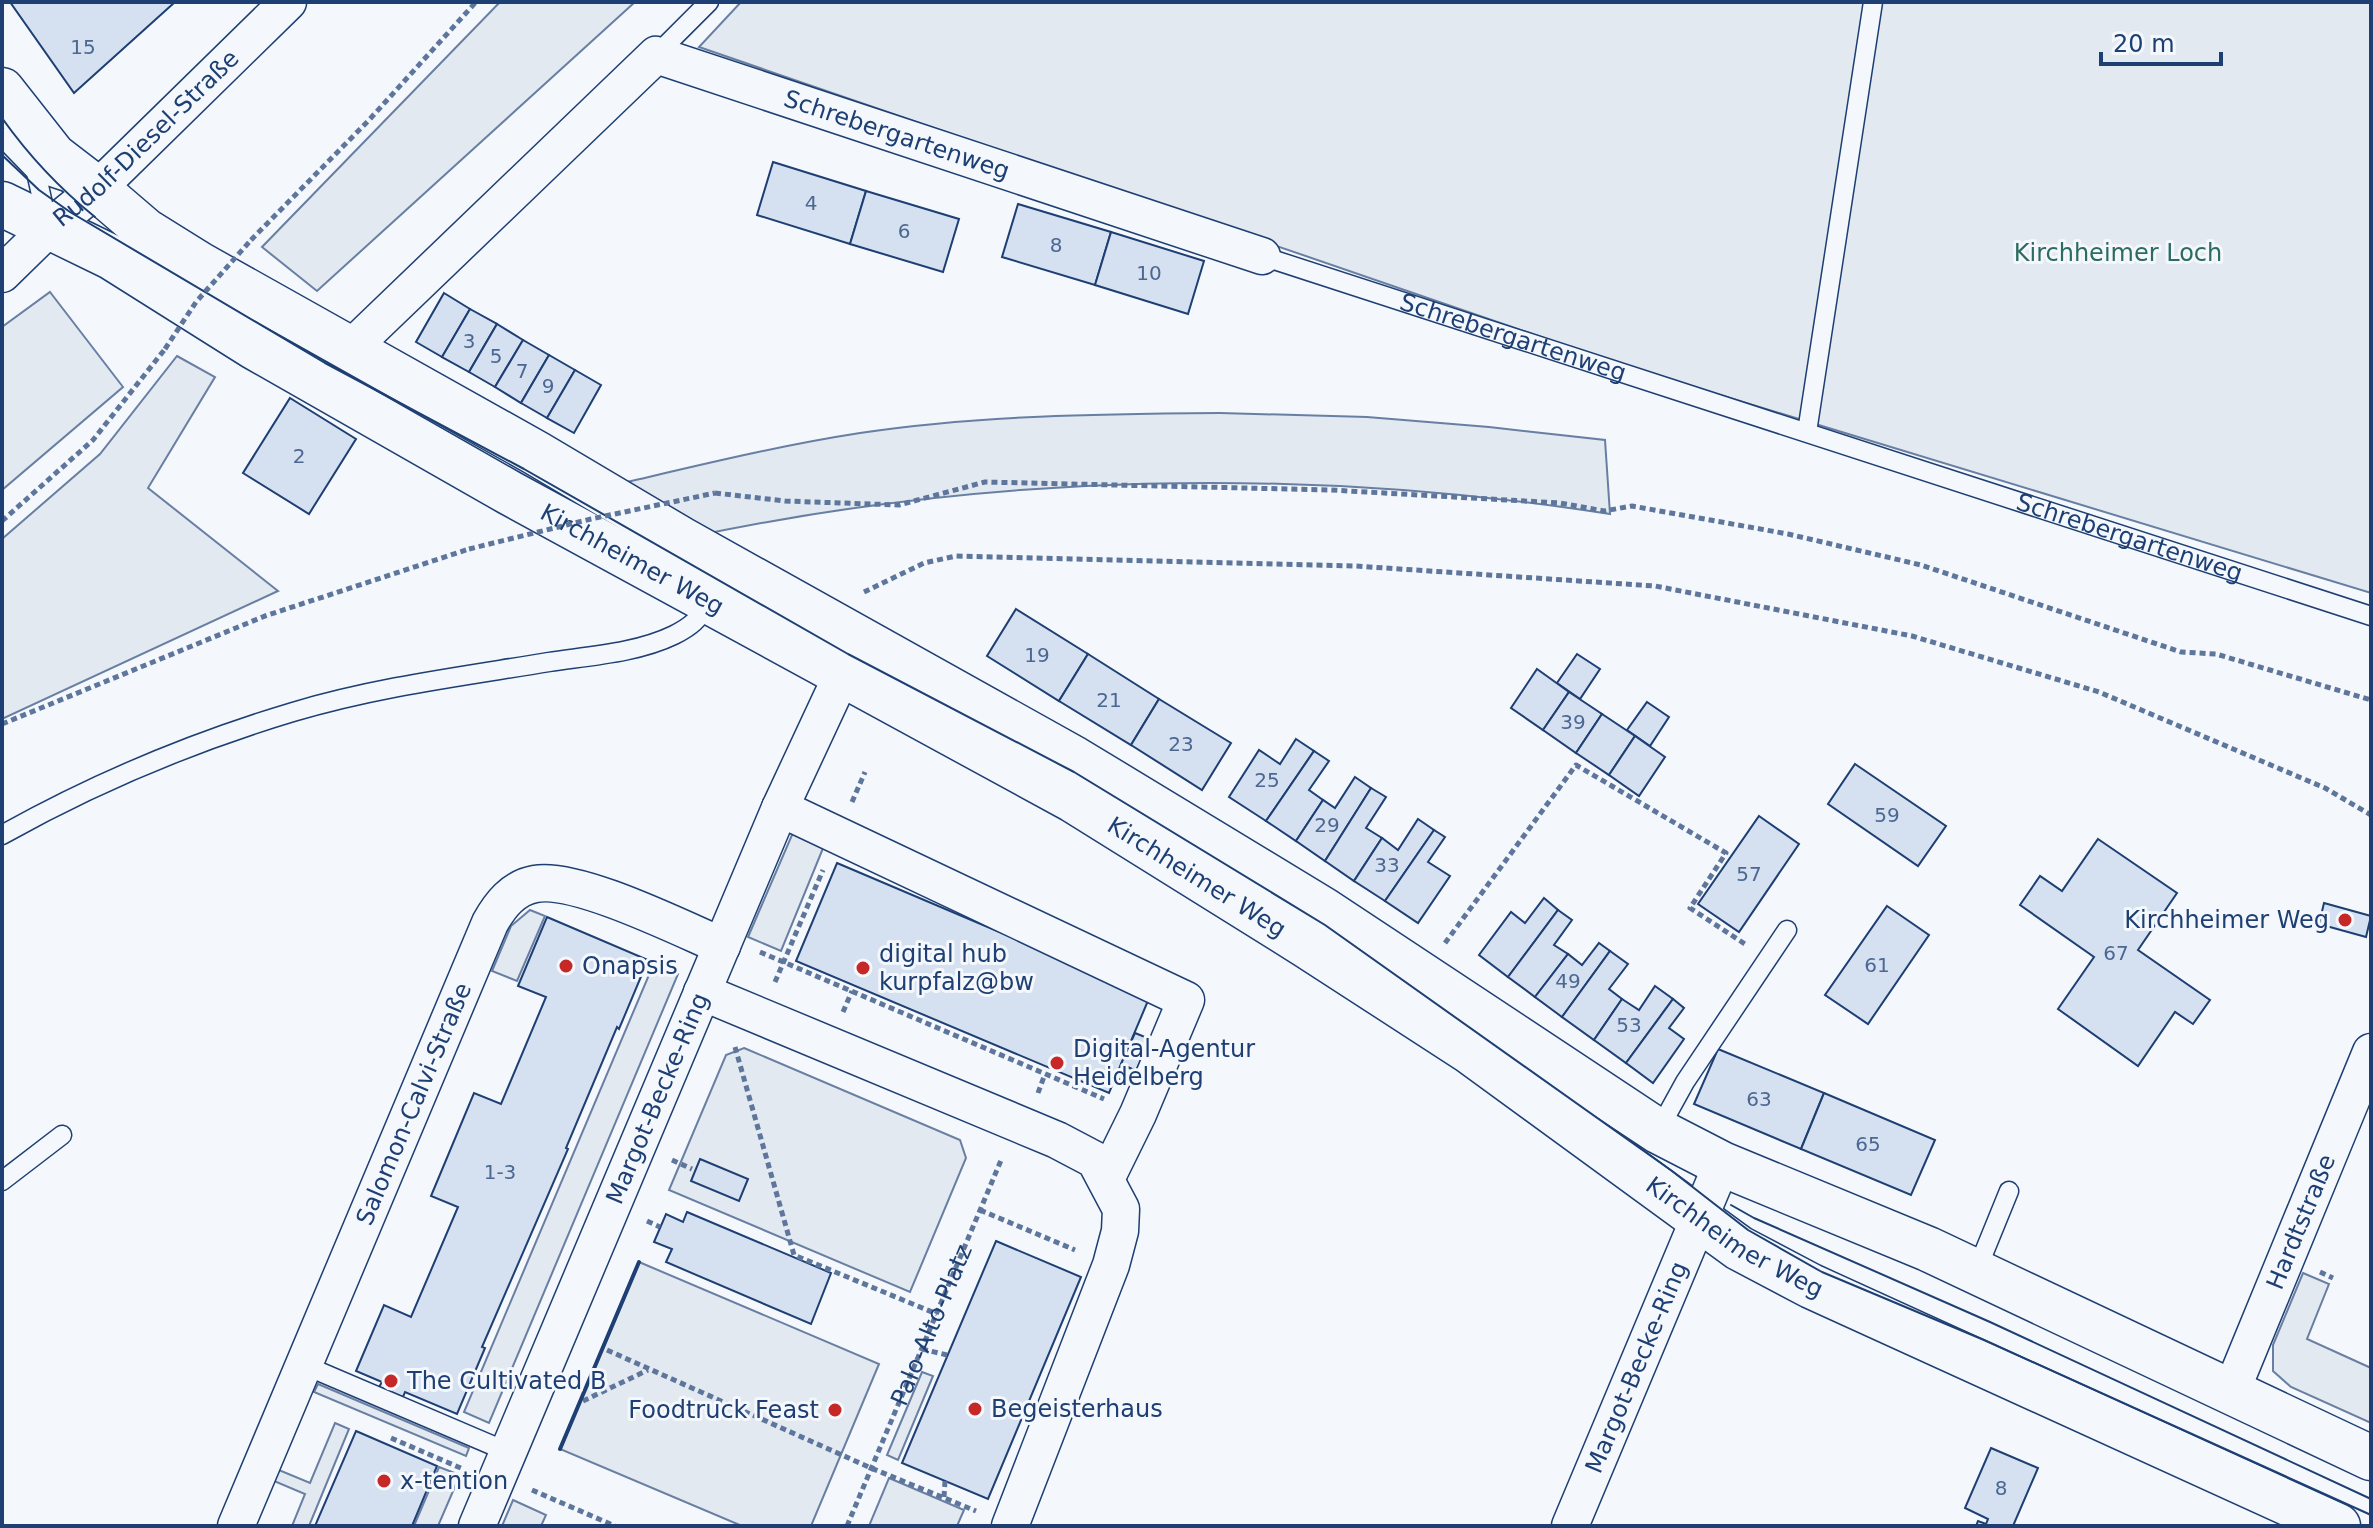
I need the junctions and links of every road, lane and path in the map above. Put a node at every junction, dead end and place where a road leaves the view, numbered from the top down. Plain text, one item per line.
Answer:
1 (288, 2) edge
2 (476, 2) edge
3 (709, 2) edge
4 (1873, 2) edge
5 (656, 55) junction
6 (2, 90) edge
7 (2, 137) edge
8 (36, 172) junction
9 (97, 189) junction
10 (2, 204) edge
11 (49, 228) junction
12 (1262, 256) joint
13 (2, 274) edge
14 (350, 349) junction
15 (1807, 432) junction
16 (2, 521) edge
17 (708, 603) junction
18 (2371, 616) edge
19 (823, 619) junction
20 (842, 675) junction
21 (2371, 700) edge
22 (2, 724) edge
23 (865, 772) dead end
24 (780, 808) junction
25 (2371, 815) edge
26 (2, 835) edge
27 (838, 835) junction
28 (1787, 930) dead end
29 (724, 942) junction
30 (1768, 959) junction
31 (784, 962) junction
32 (1421, 976) junction
33 (702, 992) junction
34 (761, 1016) junction
35 (735, 1045) dead end
36 (2368, 1069) edge
37 (1138, 1114) junction
38 (1017, 1124) junction
39 (1658, 1131) junction
40 (62, 1135) dead end
41 (1722, 1164) junction
42 (1106, 1179) junction
43 (2, 1181) edge
44 (2009, 1191) dead end
45 (980, 1210) junction
46 (1699, 1217) junction
47 (649, 1222) dead end
48 (660, 1227) dead end
49 (1111, 1265) junction
50 (1976, 1272) junction
51 (937, 1314) junction
52 (922, 1349) junction
53 (607, 1350) dead end
54 (947, 1355) dead end
55 (304, 1365) junction
56 (649, 1369) junction
57 (2231, 1392) junction
58 (583, 1401) dead end
59 (2371, 1458) edge
60 (503, 1464) junction
61 (871, 1468) junction
62 (945, 1481) dead end
63 (944, 1497) junction
64 (236, 1526) edge
65 (477, 1526) edge
66 (615, 1526) edge
67 (847, 1526) edge
68 (1010, 1526) edge
69 (1570, 1526) edge
70 (2338, 1526) edge

1 - 9 street, Rudolf-Diesel-Straße
2 - 16 path, bridge
3 - 5 lane
4 - 15 lane
5 - 12 street, Schrebergartenweg
5 - 14 street
6 - 9 street, Kirchheimer Weg
7 - 8 lane
8 - 9 lane
8 - 11 lane
9 - 11 street, Rudolf-Diesel-Straße
9 - 14 street, Kirchheimer Weg
10 - 11 street, Kirchheimer Weg
11 - 13 street, Rudolf-Diesel-Straße
11 - 17 street, Kirchheimer Weg
12 - 15 lane, Schrebergartenweg
14 - 19 street, Kirchheimer Weg
15 - 18 lane, Schrebergartenweg
17 - 20 street, Kirchheimer Weg
17 - 26 lane
19 - 25 path
19 - 32 street, Kirchheimer Weg
20 - 24 street, Margot-Becke-Ring
20 - 46 street, Kirchheimer Weg
21 - 22 path, bridge
23 - 27 path
24 - 27 street
24 - 29 street, Margot-Becke-Ring
27 - 31 path
27 - 37 street
28 - 30 lane
29 - 31 path
29 - 33 street, Margot-Becke-Ring
29 - 55 street, Salomon-Calvi-Straße
30 - 32 path
30 - 39 lane
31 - 34 path
31 - 37 path
32 - 39 street, Kirchheimer Weg
33 - 34 street
33 - 60 street, Margot-Becke-Ring
34 - 38 street
35 - 51 path
36 - 57 street, Hardtstraße
37 - 42 street
38 - 42 street
38 - 45 path, Palo-Alto-Platz
39 - 41 street, Kirchheimer Weg
40 - 43 lane
41 - 46 street, Margot-Becke-Ring
41 - 50 street, Kirchheimer Weg
42 - 49 street
44 - 50 lane
45 - 49 path
45 - 51 path, Palo-Alto-Platz
46 - 69 street, Margot-Becke-Ring
46 - 70 street, Kirchheimer Weg
47 - 48 path
49 - 68 street
50 - 57 street, Kirchheimer Weg
51 - 52 path, Palo-Alto-Platz
52 - 54 path
52 - 61 path, Palo-Alto-Platz
53 - 56 path
55 - 60 lane
55 - 64 street, Salomon-Calvi-Straße
56 - 58 path
56 - 61 path
57 - 59 street, Kirchheimer Weg
60 - 65 street, Margot-Becke-Ring
60 - 66 path
61 - 63 path
61 - 67 path, Palo-Alto-Platz
62 - 63 path
63 - 68 path

